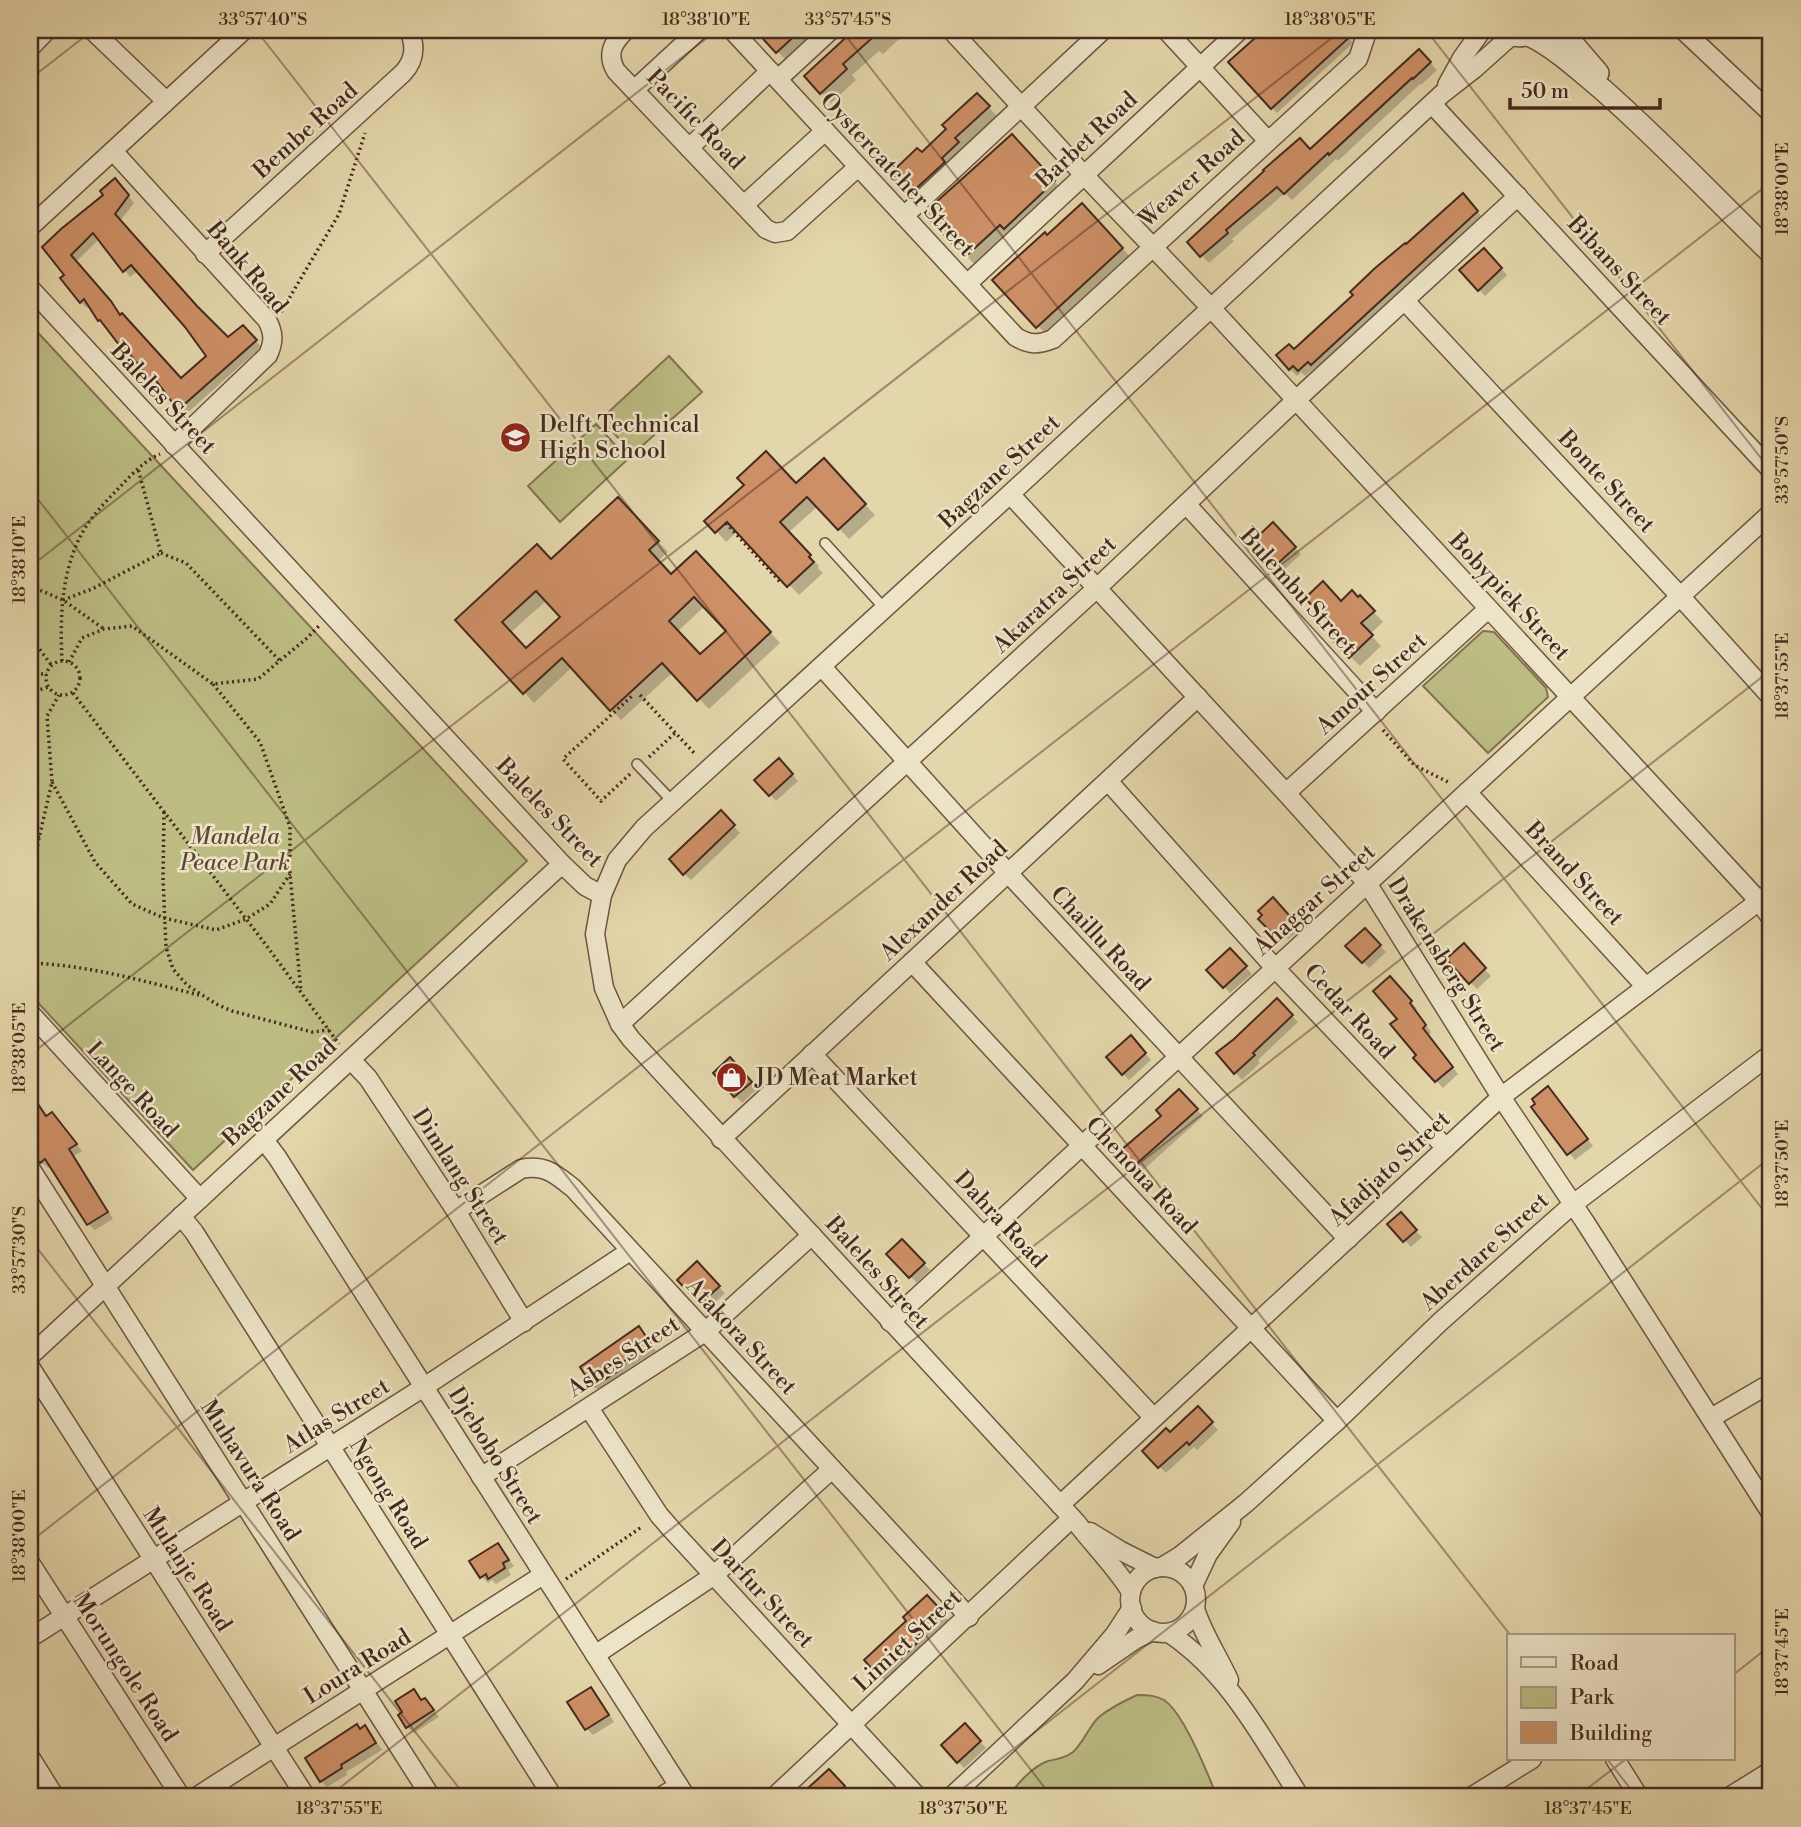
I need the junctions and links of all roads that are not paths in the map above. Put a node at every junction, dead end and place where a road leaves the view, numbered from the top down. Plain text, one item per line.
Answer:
1 (47, 30) edge
2 (92, 30) edge
3 (244, 30) edge
4 (409, 30) edge
5 (699, 30) edge
6 (732, 30) edge
7 (831, 30) edge
8 (1103, 30) edge
9 (1166, 30) edge
10 (1240, 30) edge
11 (1482, 30) edge
12 (1561, 30) edge
13 (1683, 30) edge
14 (1366, 31) edge
15 (619, 32) edge
16 (958, 32) edge
17 (1520, 32) edge
18 (30, 48) edge
19 (1199, 66) junction
20 (774, 75) junction
21 (634, 90) junction
22 (1437, 99) junction
23 (166, 101) junction
24 (1021, 107) junction
25 (1771, 113) edge
26 (1632, 116) junction
27 (825, 131) junction
28 (1268, 141) junction
29 (689, 148) junction
30 (113, 151) junction
31 (858, 167) junction
32 (1084, 174) junction
33 (1518, 196) junction
34 (744, 205) junction
35 (904, 216) junction
36 (30, 227) edge
37 (1152, 246) junction
38 (1771, 253) edge
39 (205, 254) junction
40 (967, 284) junction
41 (30, 288) edge
42 (1405, 300) junction
43 (1211, 309) junction
44 (1032, 344) joint
45 (1296, 400) junction
46 (174, 445) junction
47 (1771, 470) edge
48 (1010, 494) junction
49 (1186, 504) junction
50 (1771, 513) edge
51 (825, 543) dead end
52 (1097, 588) junction
53 (1680, 596) junction
54 (886, 608) junction
55 (1488, 609) junction
56 (822, 667) junction
57 (1198, 697) junction
58 (1570, 697) junction
59 (1771, 697) edge
60 (1376, 712) junction
61 (907, 761) junction
62 (638, 765) road end
63 (1108, 781) junction
64 (1467, 792) junction
65 (1286, 793) junction
66 (673, 802) junction
67 (562, 864) junction
68 (1008, 873) junction
69 (1367, 883) junction
70 (603, 895) junction
71 (1765, 897) edge
72 (1771, 918) edge
73 (912, 962) junction
74 (1275, 968) junction
75 (1646, 987) junction
76 (30, 1013) edge
77 (620, 1024) junction
78 (812, 1054) junction
79 (1771, 1054) edge
80 (1178, 1057) junction
81 (351, 1060) junction
82 (1502, 1097) junction
83 (722, 1139) junction
84 (264, 1140) junction
85 (1081, 1146) junction
86 (1446, 1148) junction
87 (30, 1168) edge
88 (200, 1199) junction
89 (1572, 1205) junction
90 (456, 1211) junction
91 (181, 1216) junction
92 (812, 1235) junction
93 (984, 1236) junction
94 (1348, 1239) junction
95 (630, 1251) junction
96 (105, 1287) junction
97 (524, 1322) junction
98 (890, 1322) junction
99 (1252, 1329) junction
100 (705, 1332) junction
101 (30, 1357) edge
102 (1771, 1382) edge
103 (424, 1387) junction
104 (589, 1408) junction
105 (1154, 1418) junction
106 (1711, 1418) junction
107 (1337, 1420) junction
108 (331, 1447) junction
109 (832, 1469) junction
110 (481, 1477) junction
111 (243, 1503) junction
112 (1246, 1503) junction
113 (1771, 1513) edge
114 (1069, 1515) junction
115 (153, 1560) junction
116 (30, 1563) edge
117 (1158, 1568) junction
118 (713, 1576) junction
119 (548, 1581) junction
120 (1193, 1586) junction
121 (1131, 1600) junction
122 (1195, 1609) junction
123 (63, 1617) junction
124 (969, 1617) junction
125 (1161, 1632) junction
126 (450, 1636) junction
127 (30, 1638) edge
128 (595, 1655) junction
129 (1075, 1681) junction
130 (363, 1691) junction
131 (1237, 1699) junction
132 (852, 1726) junction
133 (274, 1747) junction
134 (30, 1758) edge
135 (1530, 1760) edge
136 (1616, 1760) edge
137 (1771, 1770) edge
138 (682, 1791) edge
139 (1475, 1796) edge
140 (55, 1797) edge
141 (181, 1797) edge
142 (196, 1797) edge
143 (306, 1797) edge
144 (430, 1797) edge
145 (553, 1797) edge
146 (660, 1797) edge
147 (774, 1797) edge
148 (918, 1797) edge
149 (951, 1797) edge
150 (1300, 1797) edge
151 (1639, 1797) edge
152 (1729, 1797) edge

1 - 18 street
2 - 23 street
3 - 23 street
4 - 39 street, Bembe Road
5 - 21 street
6 - 20 street, Oystercatcher Street
7 - 20 street
8 - 24 street
9 - 19 street
10 - 19 street, Barbet Road
11 - 22 street, Bagzane Street
12 - 26 street
13 - 25 street
14 - 28 street, Weaver Road
15 - 21 street, Pacific Road
16 - 24 street, Bobypiek Street
17 - 22 street, Bagzane Street
17 - 26 street
19 - 28 street
19 - 32 street, Barbet Road
20 - 27 street, Oystercatcher Street
20 - 29 street
21 - 29 street, Pacific Road
22 - 33 street, Bibans Street
22 - 43 street, Bagzane Street
23 - 30 street
24 - 32 street, Bobypiek Street
24 - 35 street
26 - 38 street
27 - 31 street, Oystercatcher Street
27 - 34 street
28 - 37 street, Weaver Road
29 - 34 street, Pacific Road
30 - 36 street
30 - 39 street, Bank Road
31 - 34 street, Pacific Road
31 - 35 street, Oystercatcher Street
32 - 37 street, Bobypiek Street
32 - 40 street, Barbet Road
33 - 42 street, Akaratra Street
33 - 47 street, Bibans Street
35 - 40 street, Oystercatcher Street
37 - 43 street, Bobypiek Street
37 - 44 street, Weaver Road
39 - 46 street, Bank Road
40 - 44 street, Oystercatcher Street
41 - 46 street, Baleles Street
42 - 45 street, Akaratra Street
42 - 53 street, Bonte Street
43 - 45 street, Bobypiek Street
43 - 48 street, Bagzane Street
45 - 49 street, Akaratra Street
45 - 55 street, Bobypiek Street
46 - 67 street, Baleles Street
48 - 52 street, Drakensberg Street
48 - 54 street, Bagzane Street
49 - 52 street, Akaratra Street
49 - 60 street, Bulembu Street
50 - 53 street, Ahaggar Street
51 - 54 lane
52 - 57 street, Drakensberg Street
52 - 61 street, Akaratra Street
53 - 58 street, Ahaggar Street
53 - 59 street, Bonte Street
54 - 56 street, Bagzane Street
55 - 58 street, Bobypiek Street
55 - 60 street, Amour Street
56 - 61 street, Chaillu Road
56 - 66 street, Bagzane Street
57 - 63 street, Alexander Road
57 - 65 street, Drakensberg Street
58 - 64 street, Ahaggar Street
58 - 71 street, Bobypiek Street
60 - 65 street, Amour Street
61 - 68 street, Chaillu Road
61 - 77 street, Akaratra Street
62 - 66 lane
63 - 68 street, Alexander Road
63 - 74 street, Cedar Road
64 - 69 street, Ahaggar Street
64 - 75 street, Brand Street
65 - 69 street, Drakensberg Street
66 - 70 street, Bagzane Street
67 - 70 street, Baleles Street
67 - 81 street, Bagzane Road
68 - 73 street, Alexander Road
68 - 80 street, Chaillu Road
69 - 74 street, Ahaggar Street
69 - 82 street, Drakensberg Street
70 - 77 street, Baleles Street
71 - 72 street, Bobypiek Street
71 - 75 street, Afadjato Street
73 - 78 street, Alexander Road
73 - 85 street, Chenoua Road
74 - 80 street, Ahaggar Street
74 - 86 street, Cedar Road
75 - 82 street, Afadjato Street
76 - 88 street, Lange Road
77 - 83 street, Baleles Street
78 - 83 street, Alexander Road
78 - 93 street, Dahra Road
79 - 89 street, Aberdare Street
80 - 85 street, Ahaggar Street
80 - 94 street, Chaillu Road
81 - 84 street, Bagzane Road
81 - 90 street, Dimlang Street
82 - 86 street, Afadjato Street
82 - 89 street, Drakensberg Street
83 - 92 street, Baleles Street
84 - 88 street, Bagzane Road
84 - 103 street, Djebobo Street
85 - 93 street, Ahaggar Street
85 - 99 street, Chenoua Road
86 - 94 street, Afadjato Street
87 - 96 street, Muhavura Road
88 - 91 street, Bagzane Road
89 - 106 street, Drakensberg Street
89 - 107 street, Aberdare Street
90 - 95 street, Atakora Street
90 - 97 street, Dimlang Street
91 - 96 street, Bagzane Road
91 - 108 street, Ngong Road
92 - 98 street, Baleles Street
92 - 100 street, Asbes Street
93 - 98 street, Ahaggar Street
93 - 105 street, Dahra Road
94 - 99 street, Afadjato Street
95 - 97 street, Atlas Street
95 - 100 street, Atakora Street
96 - 101 street, Bagzane Road
96 - 111 street, Muhavura Road
97 - 103 street, Atlas Street
98 - 114 street, Baleles Street
99 - 105 street, Afadjato Street
99 - 107 street, Chenoua Road
100 - 104 street, Asbes Street
100 - 109 street, Atakora Street
101 - 115 street, Mulanje Road
102 - 106 street
103 - 108 street, Atlas Street
103 - 110 street, Djebobo Street
104 - 110 street, Asbes Street
104 - 118 street, Darfur Street
105 - 114 street, Afadjato Street
106 - 113 street, Drakensberg Street
107 - 112 street, Aberdare Street
108 - 111 street, Atlas Street
108 - 126 street, Ngong Road
109 - 118 street
109 - 124 street, Atakora Street
110 - 119 street, Djebobo Street
111 - 115 street, Atlas Street
111 - 130 street, Muhavura Road
112 - 117 street, Aberdare Street
112 - 120 street, Aberdare Street
114 - 117 street, Baleles Street
114 - 121 street, Baleles Street
114 - 124 street, Limiet Street
115 - 123 street, Atlas Street
115 - 133 street, Mulanje Road
116 - 123 street, Morungole Road
117 - 120 street
117 - 121 street
118 - 128 street
118 - 132 street, Darfur Street
119 - 126 street, Loura Road
119 - 128 street, Djebobo Street
120 - 122 street
121 - 125 street
121 - 129 street
122 - 125 street
122 - 131 street
123 - 127 street, Atlas Street
123 - 141 street, Morungole Road
124 - 132 street, Limiet Street
125 - 129 street
125 - 131 street
126 - 130 street, Loura Road
126 - 145 street, Ngong Road
128 - 138 street, Djebobo Street
129 - 149 street
130 - 133 street, Loura Road
130 - 144 street, Muhavura Road
131 - 150 street
132 - 147 street, Limiet Street
132 - 148 street, Darfur Street
133 - 142 street, Loura Road
133 - 143 street, Mulanje Road
134 - 140 street
135 - 139 street
136 - 151 street
137 - 152 street
138 - 146 street

